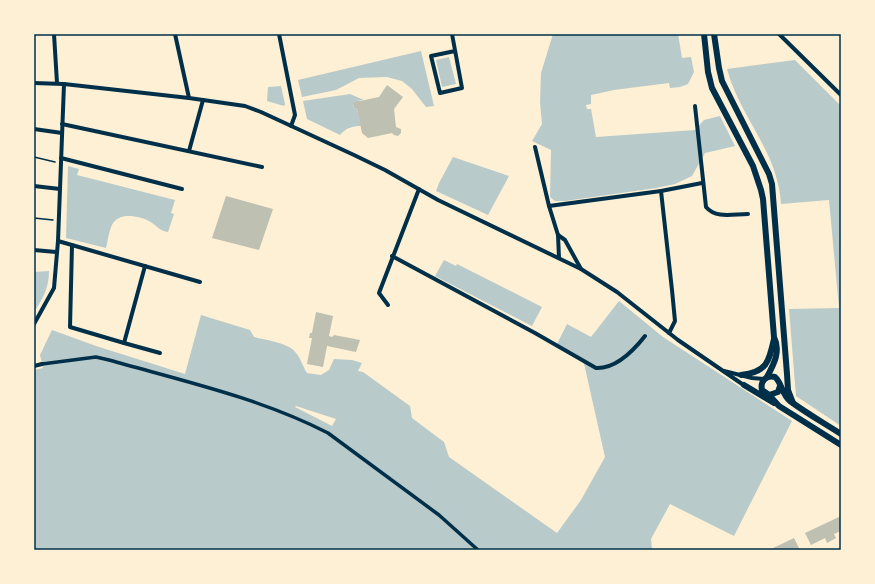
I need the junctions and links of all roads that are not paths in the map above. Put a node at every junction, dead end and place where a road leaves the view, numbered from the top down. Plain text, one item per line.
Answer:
1 (54, 34) edge
2 (175, 34) edge
3 (279, 34) edge
4 (452, 34) edge
5 (704, 34) edge
6 (714, 34) edge
7 (779, 34) edge
8 (455, 51) junction
9 (34, 83) edge
10 (57, 83) junction
11 (64, 84) junction
12 (841, 95) edge
13 (189, 98) junction
14 (203, 100) junction
15 (695, 106) dead end
16 (62, 124) junction
17 (292, 126) junction
18 (34, 129) edge
19 (62, 133) junction
20 (535, 147) dead end
21 (189, 151) junction
22 (61, 158) junction
23 (262, 167) dead end
24 (702, 183) junction
25 (34, 186) edge
26 (60, 189) junction
27 (182, 189) dead end
28 (419, 189) junction
29 (661, 191) junction
30 (549, 206) junction
31 (748, 214) dead end
32 (558, 235) junction
33 (58, 241) junction
34 (72, 245) junction
35 (34, 250) edge
36 (56, 252) junction
37 (392, 256) junction
38 (559, 258) junction
39 (145, 266) junction
40 (581, 269) junction
41 (200, 282) dead end
42 (388, 305) dead end
43 (34, 324) edge
44 (669, 333) junction
45 (645, 336) dead end
46 (774, 337) junction
47 (124, 343) junction
48 (160, 353) dead end
49 (42, 364) joint
50 (34, 366) edge
51 (721, 370) junction
52 (741, 375) junction
53 (787, 377) junction
54 (766, 378) junction
55 (744, 385) junction
56 (780, 386) junction
57 (767, 394) junction
58 (793, 403) junction
59 (779, 406) junction
60 (841, 434) edge
61 (841, 445) edge
62 (478, 550) edge

1 - 10 street
2 - 13 street
3 - 17 street
4 - 8 street
5 - 46 street
6 - 53 street
7 - 12 street
8 - 8 street
9 - 10 street
10 - 11 street
11 - 13 street
11 - 16 street
13 - 14 street
14 - 17 street
14 - 21 street
15 - 24 street
16 - 19 street
16 - 21 street
17 - 28 street
18 - 19 street
19 - 22 street
20 - 30 street
21 - 23 street
22 - 26 street
22 - 27 street
24 - 29 street
24 - 31 street
25 - 26 street
26 - 33 street
28 - 37 street
28 - 38 street
29 - 30 street
29 - 44 street
30 - 32 street
32 - 38 street
32 - 40 street
33 - 34 street
33 - 36 street
34 - 39 street
34 - 47 street
35 - 36 street
36 - 43 street
37 - 42 street
37 - 45 street
38 - 40 street
39 - 41 street
39 - 47 street
40 - 44 street
44 - 51 street
46 - 52 street
46 - 54 street
47 - 48 street
49 - 50 street
49 - 62 street
51 - 52 street
51 - 55 street
52 - 54 street
53 - 56 street
53 - 58 street
54 - 56 street
54 - 57 street
55 - 57 street
55 - 59 street
56 - 57 street
56 - 58 street
57 - 59 street
58 - 60 street
59 - 61 street

